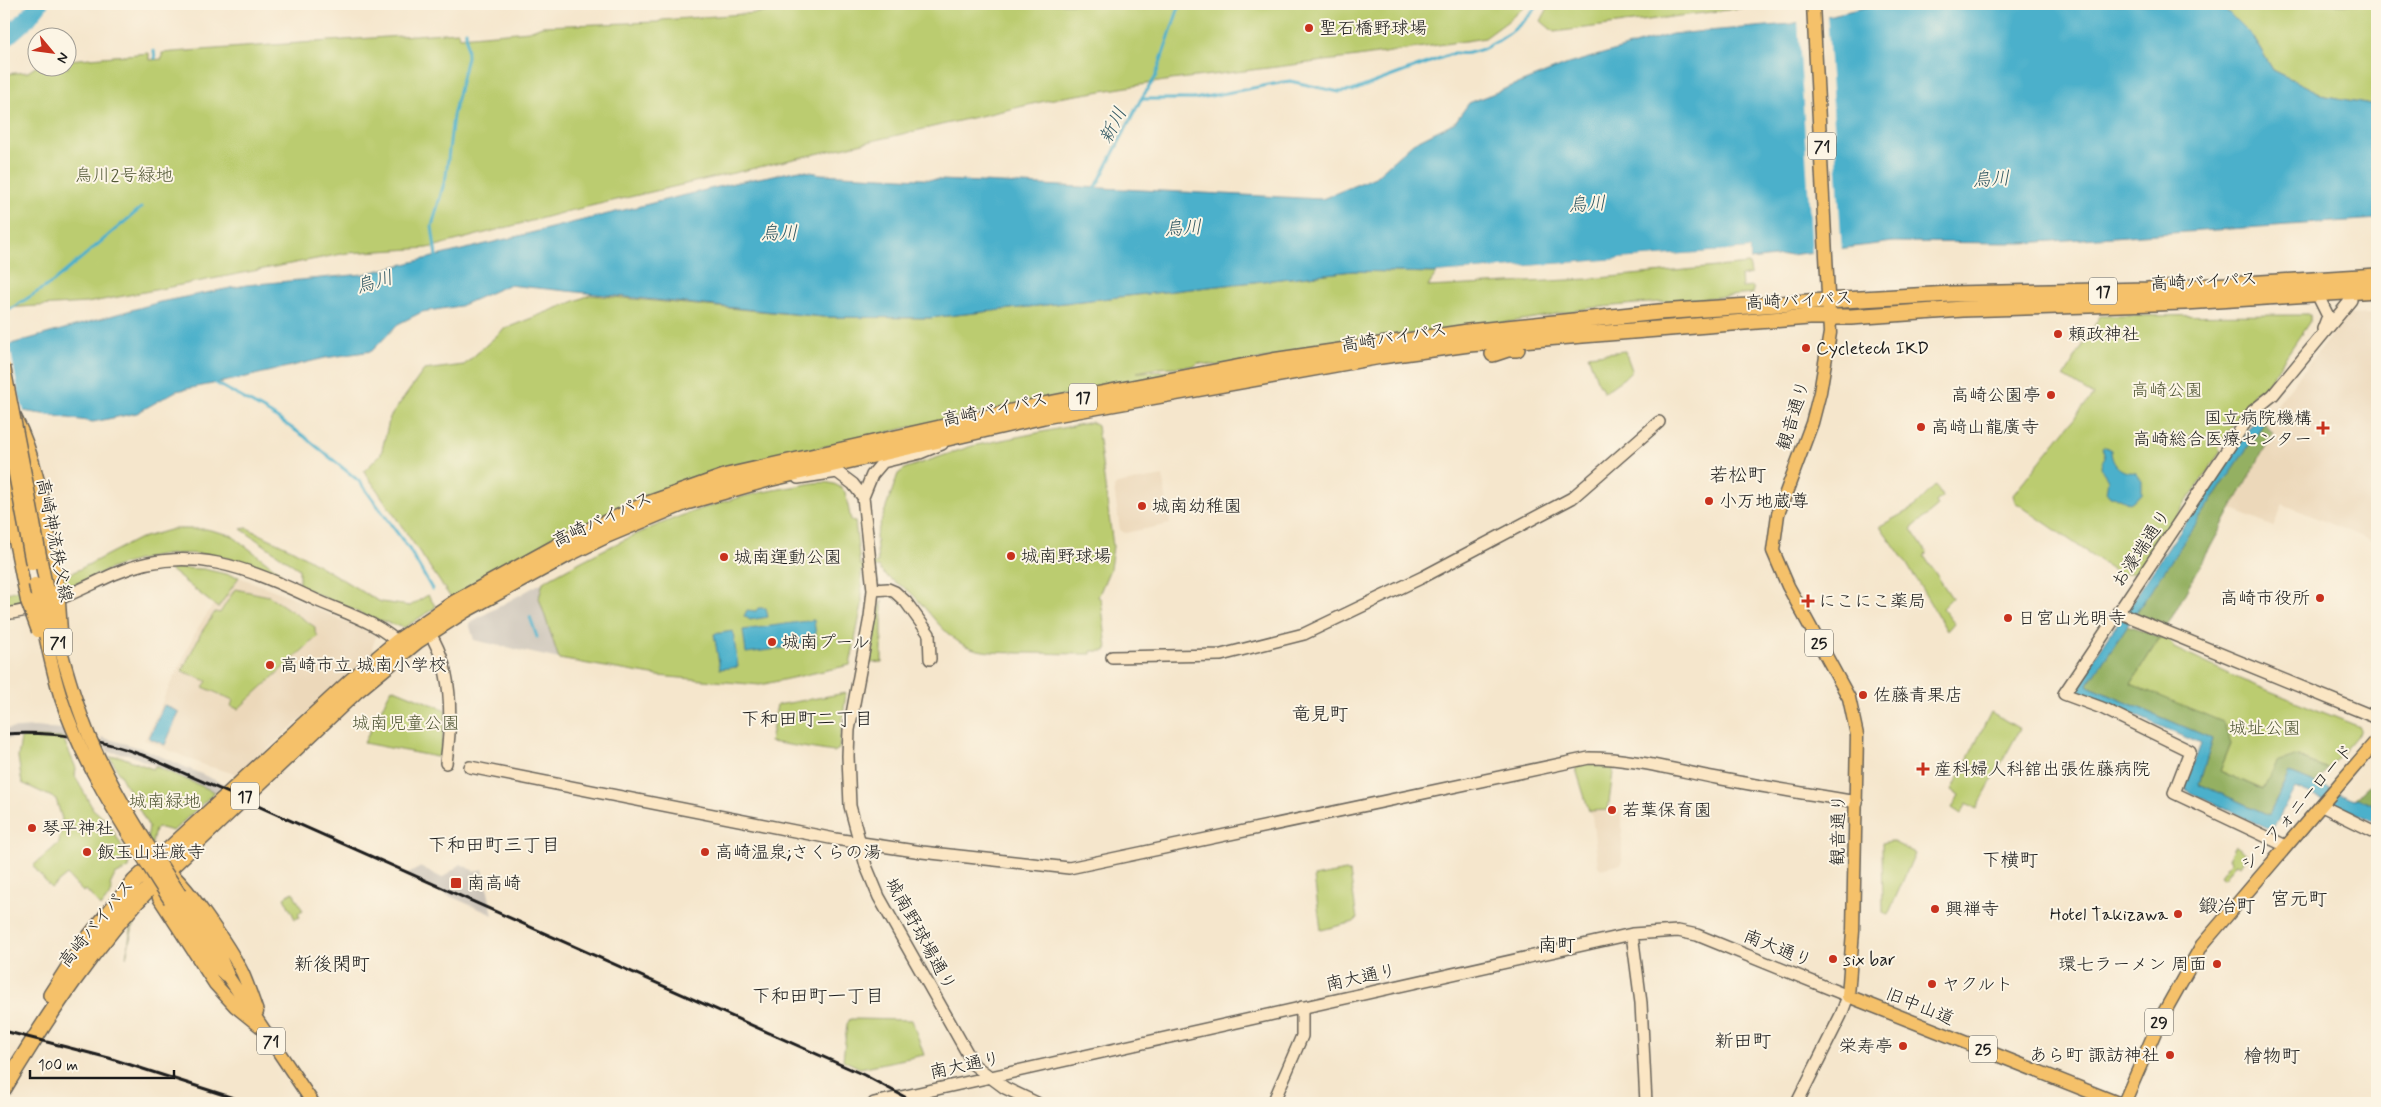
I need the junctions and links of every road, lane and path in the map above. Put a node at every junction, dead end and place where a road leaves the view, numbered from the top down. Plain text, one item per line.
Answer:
1 (1813, 4) edge
2 (2377, 276) edge
3 (2377, 290) edge
4 (1829, 295) junction
5 (2377, 299) edge
6 (2320, 300) junction
7 (2351, 300) junction
8 (2184, 302) junction
9 (1830, 317) junction
10 (1658, 328) junction
11 (2310, 349) junction
12 (1493, 354) dead end
13 (4, 367) edge
14 (8, 415) edge
15 (1659, 422) dead end
16 (959, 435) junction
17 (4, 471) edge
18 (768, 479) junction
19 (863, 497) junction
20 (873, 590) junction
21 (2121, 613) junction
22 (4, 614) edge
23 (427, 628) junction
24 (401, 646) junction
25 (1112, 657) dead end
26 (930, 658) dead end
27 (2377, 718) edge
28 (2377, 740) edge
29 (446, 763) dead end
30 (470, 767) dead end
31 (1857, 802) junction
32 (2322, 806) junction
33 (120, 810) junction
34 (2377, 833) edge
35 (859, 843) junction
36 (2286, 846) junction
37 (153, 864) junction
38 (167, 870) junction
39 (155, 882) junction
40 (1632, 934) junction
41 (1848, 996) junction
42 (1302, 1007) junction
43 (261, 1027) junction
44 (4, 1068) edge
45 (989, 1078) junction
46 (4, 1088) edge
47 (314, 1103) edge
48 (874, 1103) edge
49 (1037, 1103) edge
50 (1273, 1103) edge
51 (1646, 1103) edge
52 (1797, 1103) edge
53 (2118, 1103) edge
54 (2124, 1103) edge

1 - 4 main road, 観音通り / 71
2 - 4 highway, 高崎バイパス / 17
3 - 8 highway, 高崎バイパス / 17
4 - 9 main road, 観音通り / 25
4 - 23 highway, 高崎バイパス / 17
5 - 7 highway, 17
6 - 7 highway, 17
6 - 8 highway, 17
6 - 11 street
7 - 11 street
8 - 9 highway, 高崎バイパス / 17
9 - 10 highway, 高崎バイパス / 17
9 - 31 main road, 観音通り / 25
10 - 12 highway
10 - 16 highway, 高崎バイパス / 17
11 - 21 street, お濠端通り
13 - 14 main road, 高崎神流秩父線 / 71, bridge
14 - 33 main road, 71, bridge
14 - 43 main road, 高崎神流秩父線 / 71, bridge
15 - 25 street
16 - 18 highway, 高崎バイパス / 17
16 - 19 street
17 - 33 main road, 71, bridge
18 - 19 street
18 - 23 highway, 高崎バイパス / 17
19 - 20 street, 城南野球場通り
20 - 26 street
20 - 35 street, 城南野球場通り
21 - 27 street
21 - 36 street, お濠端通り
22 - 24 street
23 - 24 highway, 高崎バイパス / 17
23 - 29 street
24 - 37 highway, 高崎バイパス / 17
24 - 38 highway, 高崎バイパス / 17
28 - 32 main road, シンフォニーロード / 29
30 - 35 street
31 - 35 street
31 - 41 main road, 観音通り / 25
32 - 34 street
32 - 36 main road, シンフォニーロード / 29
33 - 37 main road, 71
35 - 45 street, 城南野球場通り
36 - 54 main road, シンフォニーロード / 29
37 - 38 main road, 71
37 - 39 main road, 71
37 - 44 highway, 高崎バイパス / 17
38 - 39 highway, 高崎バイパス / 17
38 - 43 main road, 71
39 - 43 main road, 71
39 - 46 highway, 高崎バイパス / 17
40 - 41 street, 南大通り
40 - 42 street, 南大通り
40 - 51 street
41 - 52 street, 観音通り
41 - 53 main road, 旧中山道 / 25
42 - 45 street, 南大通り
42 - 50 street
43 - 47 main road, 高崎神流秩父線 / 71
45 - 48 street, 南大通り
45 - 49 street, 城南野球場通り

